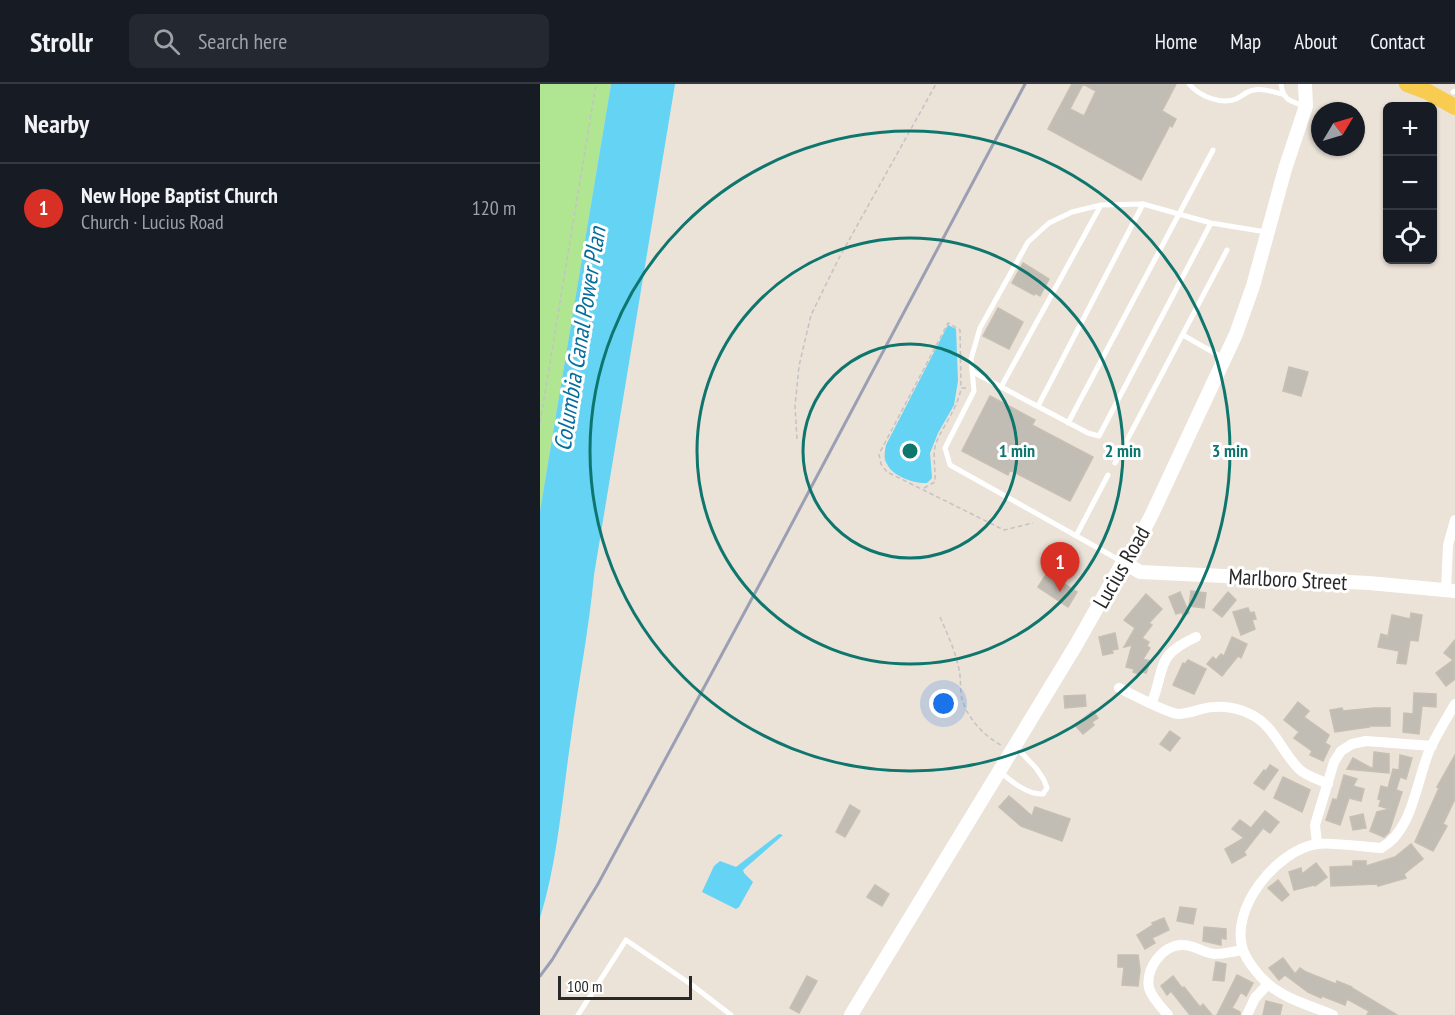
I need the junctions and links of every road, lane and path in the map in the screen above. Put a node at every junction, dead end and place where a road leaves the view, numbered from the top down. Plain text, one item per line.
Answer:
1 (596, 84) edge
2 (936, 84) edge
3 (1189, 84) edge
4 (1281, 84) edge
5 (1407, 84) edge
6 (1308, 92) edge
7 (1282, 94) junction
8 (1454, 96) edge
9 (1213, 150) dead end
10 (1143, 204) junction
11 (1101, 205) junction
12 (1178, 213) junction
13 (1211, 223) junction
14 (1269, 232) junction
15 (1227, 250) dead end
16 (1183, 335) junction
17 (1226, 360) junction
18 (973, 372) junction
19 (974, 387) junction
20 (1001, 387) junction
21 (1038, 406) junction
22 (540, 423) edge
23 (1068, 423) junction
24 (796, 439) dead end
25 (1115, 463) dead end
26 (1108, 475) dead end
27 (1455, 520) edge
28 (1033, 523) dead end
29 (1076, 536) junction
30 (1123, 562) junction
31 (1450, 590) edge
32 (940, 617) dead end
33 (1196, 637) dead end
34 (1119, 688) dead end
35 (1152, 702) junction
36 (1455, 704) edge
37 (1432, 746) junction
38 (1013, 747) junction
39 (999, 770) junction
40 (1328, 784) junction
41 (1317, 844) junction
42 (1243, 950) junction
43 (1268, 984) junction
44 (579, 1015) edge
45 (731, 1015) edge
46 (851, 1015) edge
47 (1168, 1015) edge
48 (1247, 1015) edge
49 (1333, 1015) edge

1 - 22 path
2 - 24 path
3 - 7 lane
4 - 7 lane
5 - 8 main road
6 - 7 lane
6 - 14 street, Lucius Road
9 - 12 lane
10 - 11 lane
10 - 12 lane
10 - 21 lane
11 - 18 lane
11 - 20 lane
12 - 13 lane
12 - 23 lane
13 - 14 lane
13 - 23 lane
14 - 17 street, Lucius Road
15 - 16 lane
16 - 17 lane
16 - 25 lane
17 - 30 street, Lucius Road
18 - 19 lane
18 - 20 lane
19 - 28 path
19 - 29 lane
20 - 21 lane
21 - 23 lane
26 - 29 lane
27 - 31 street
29 - 30 lane
30 - 31 street, Marlboro Street
30 - 38 street, Lucius Road
32 - 38 path
33 - 35 street
34 - 35 street
35 - 40 street
36 - 37 street
37 - 40 street
37 - 41 street
38 - 39 street, Lucius Road
38 - 39 lane
39 - 46 street, Lucius Road
40 - 41 street
41 - 42 street
42 - 43 street
42 - 47 street
43 - 48 street
43 - 49 street
44 - 45 lane

